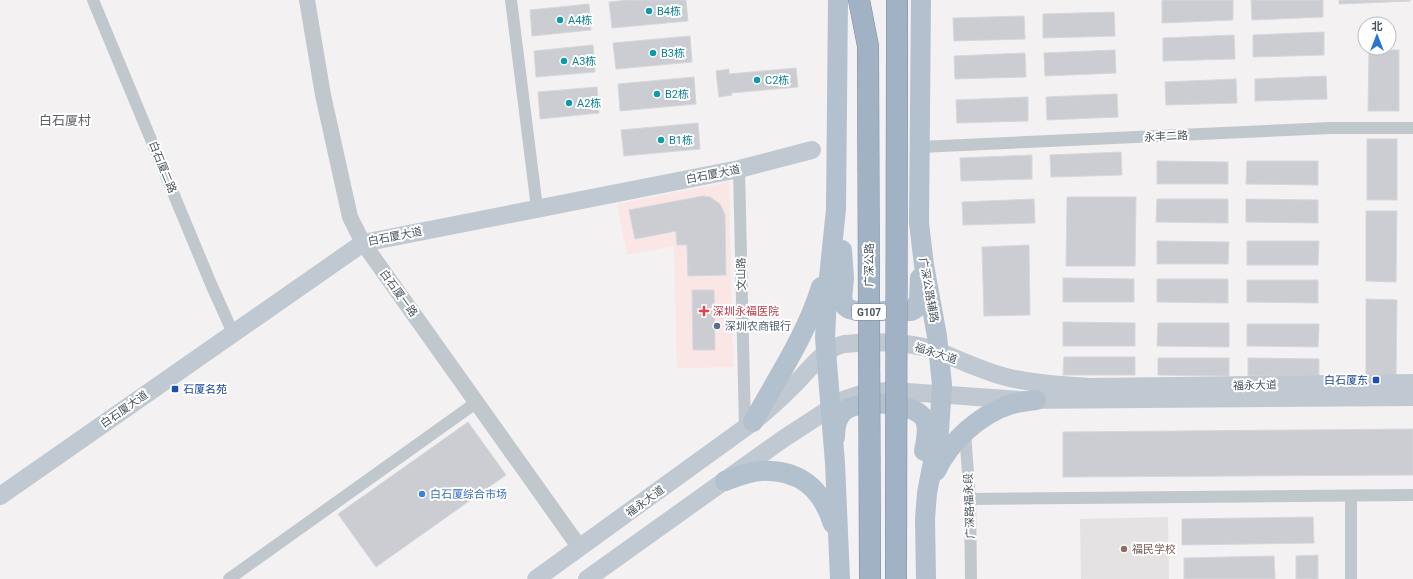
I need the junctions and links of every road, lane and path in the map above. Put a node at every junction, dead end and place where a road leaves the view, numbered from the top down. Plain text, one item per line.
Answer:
1 (94, 0) edge
2 (307, 0) edge
3 (511, 0) edge
4 (838, 0) edge
5 (858, 0) edge
6 (868, 0) edge
7 (897, 0) edge
8 (921, 0) edge
9 (868, 46) junction
10 (1413, 128) edge
11 (920, 147) junction
12 (812, 150) dead end
13 (739, 169) junction
14 (537, 208) junction
15 (836, 209) junction
16 (919, 223) junction
17 (363, 243) junction
18 (832, 251) junction
19 (233, 333) junction
20 (939, 352) junction
21 (826, 353) junction
22 (1413, 383) edge
23 (942, 394) junction
24 (1413, 397) edge
25 (1036, 400) junction
26 (477, 402) junction
27 (830, 408) junction
28 (749, 424) junction
29 (965, 433) junction
30 (835, 463) junction
31 (725, 481) junction
32 (927, 493) junction
33 (1413, 495) edge
34 (0, 496) edge
35 (1351, 496) junction
36 (970, 500) junction
37 (925, 532) junction
38 (580, 548) junction
39 (840, 571) edge
40 (229, 579) edge
41 (536, 579) edge
42 (587, 579) edge
43 (870, 579) edge
44 (896, 579) edge
45 (926, 579) edge
46 (971, 579) edge
47 (1351, 579) edge

1 - 19 street, 白石厦二路
2 - 17 street, 白石厦一路
3 - 14 street
4 - 15 main road
5 - 9 highway
6 - 9 highway, 广深公路 / G107
7 - 44 highway, G107, bridge
8 - 11 main road, 广深公路辅路
9 - 43 highway, 广深公路 / G107, bridge
10 - 11 street, 永丰二路
11 - 16 main road, 广深公路辅路
12 - 13 main road, 白石厦大道
13 - 14 main road, 白石厦大道
13 - 28 street, 文山路
14 - 17 main road, 白石厦大道
15 - 16 main road
15 - 18 main road
16 - 20 main road, 广深公路辅路
17 - 19 main road, 白石厦大道
17 - 26 street, 白石厦一路
18 - 21 main road
18 - 28 main road
19 - 34 main road, 白石厦大道
20 - 21 main road, 福永大道
20 - 22 main road, 福永大道
20 - 23 main road, 广深公路辅路
21 - 27 main road
21 - 28 main road, 福永大道
23 - 25 main road, 福永大道
23 - 27 main road, 福永大道
23 - 32 main road, 广深公路辅路
24 - 25 main road, 福永大道
25 - 29 main road
26 - 38 street, 白石厦一路
26 - 40 street
27 - 30 main road
27 - 31 main road, 福永大道
28 - 38 main road, 福永大道
29 - 32 main road
29 - 36 street, 广深路福永段
30 - 37 main road
30 - 39 main road
31 - 39 main road
31 - 42 main road, 福永大道
32 - 37 main road, 广深公路辅路
33 - 35 street
35 - 36 street
35 - 47 street
36 - 46 street, 广深路福永段
37 - 45 main road, 广深公路辅路
38 - 41 main road, 福永大道

